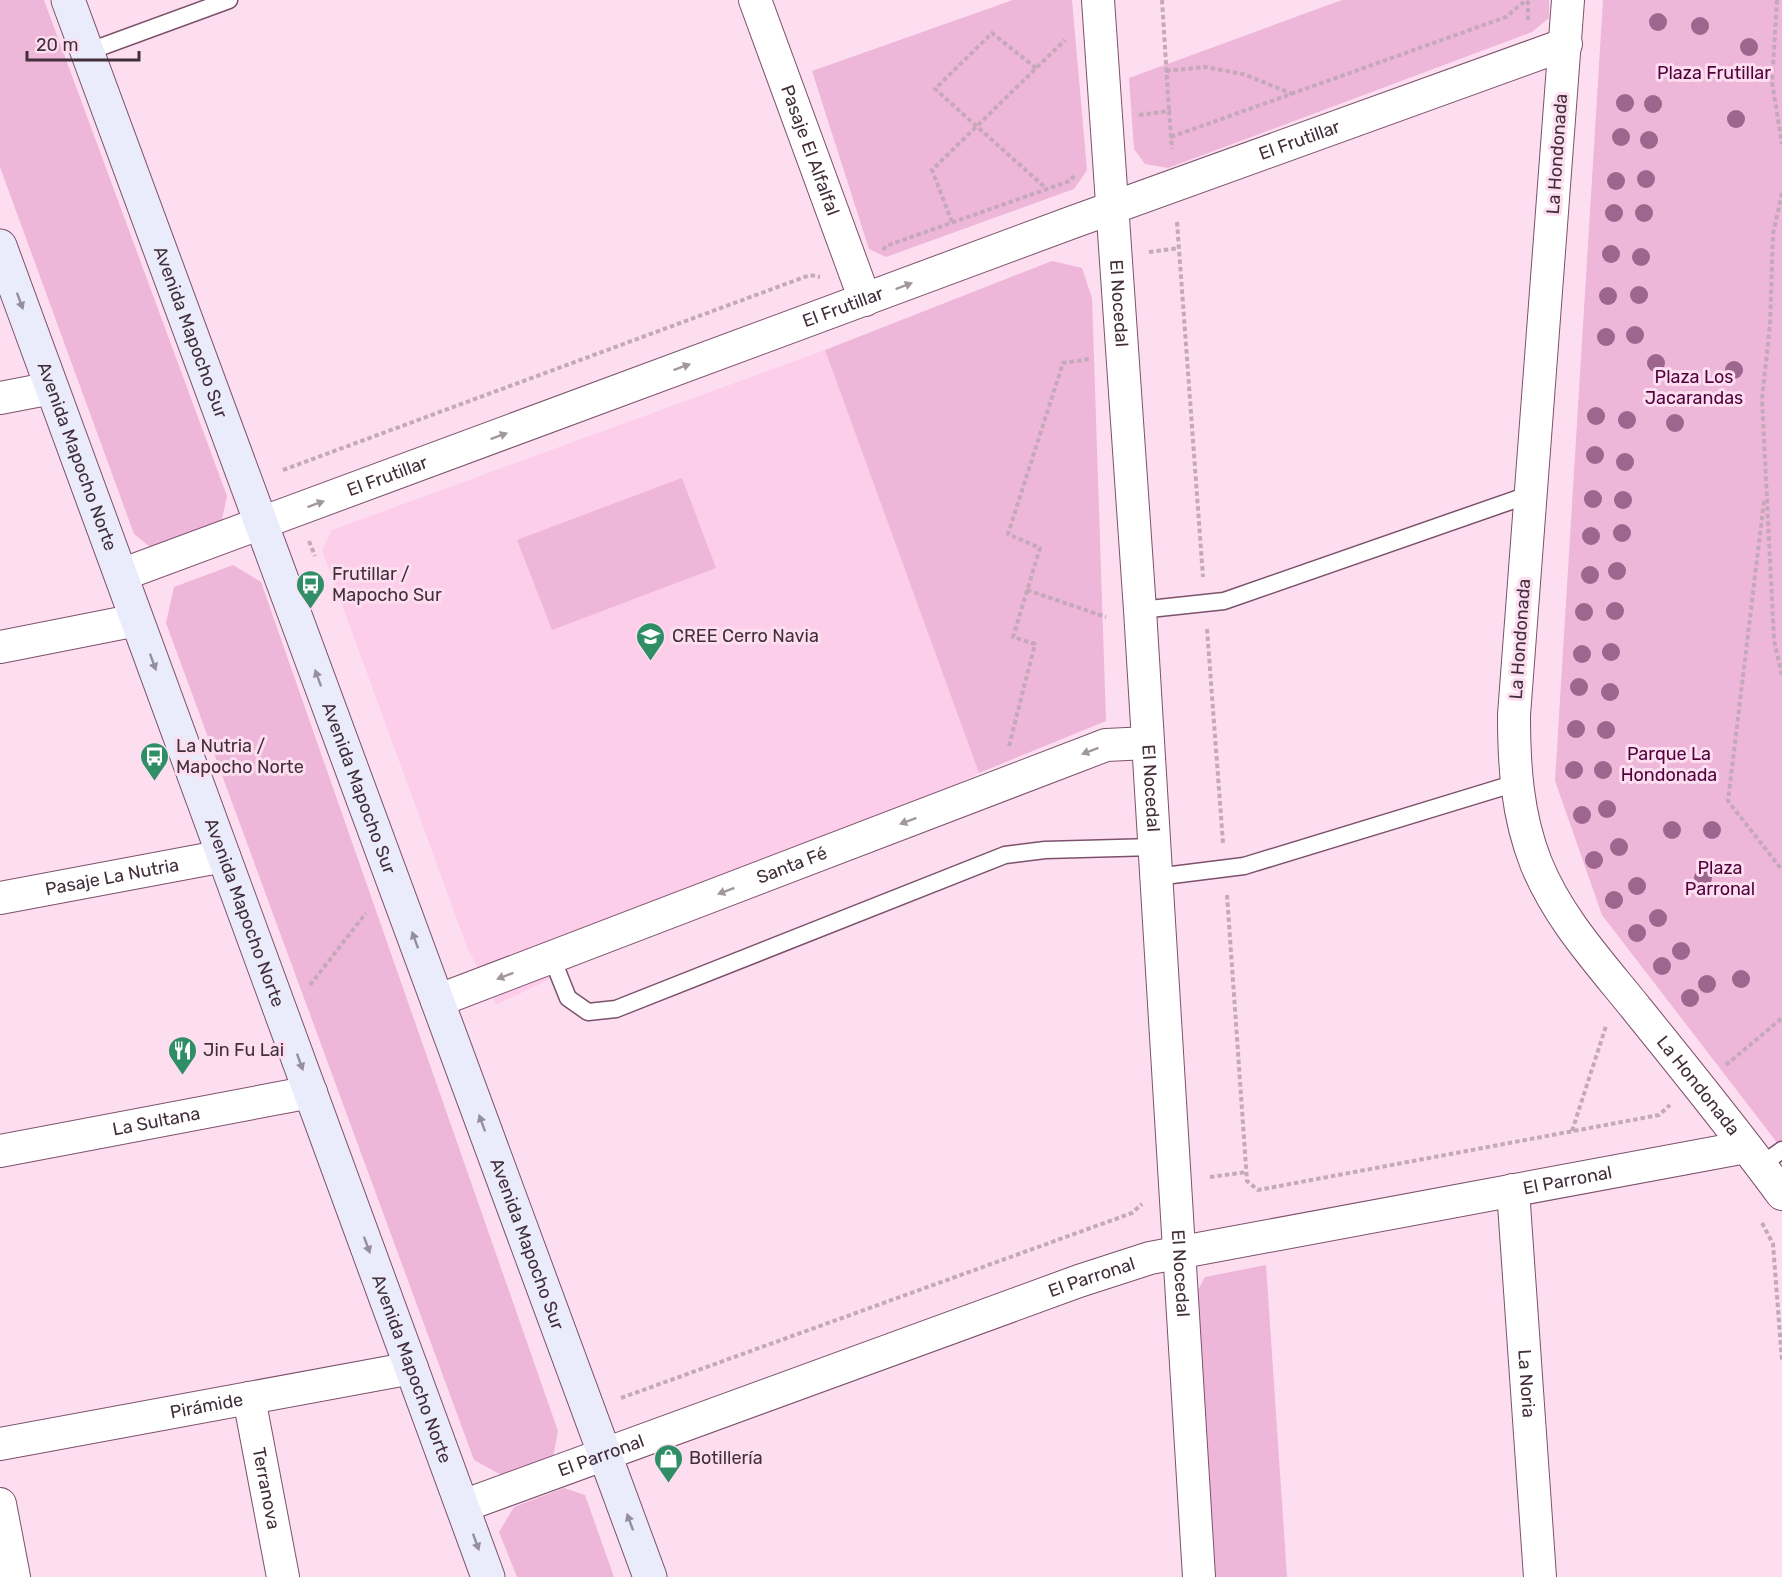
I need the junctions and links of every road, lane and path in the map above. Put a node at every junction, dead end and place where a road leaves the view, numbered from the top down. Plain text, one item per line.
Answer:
1 (68, 0) edge
2 (229, 0) edge
3 (755, 0) edge
4 (1098, 0) edge
5 (1162, 0) edge
6 (1526, 0) edge
7 (1568, 0) edge
8 (1779, 1) edge
9 (1566, 44) junction
10 (1071, 46) dead end
11 (87, 52) junction
12 (1036, 68) junction
13 (1167, 71) junction
14 (1294, 94) junction
15 (1169, 111) junction
16 (1106, 119) junction
17 (976, 126) junction
18 (1171, 137) junction
19 (1782, 144) edge
20 (1079, 170) dead end
21 (1174, 185) junction
22 (1047, 189) junction
23 (1782, 193) edge
24 (1112, 207) junction
25 (952, 222) junction
26 (0, 246) edge
27 (852, 267) junction
28 (864, 300) junction
29 (1095, 358) dead end
30 (52, 388) junction
31 (0, 398) edge
32 (283, 470) dead end
33 (1765, 488) junction
34 (1531, 494) junction
35 (261, 524) junction
36 (121, 575) junction
37 (1027, 590) junction
38 (1205, 604) junction
39 (1126, 614) junction
40 (137, 620) junction
41 (0, 647) edge
42 (1782, 676) edge
43 (1148, 743) junction
44 (1008, 750) dead end
45 (1516, 783) junction
46 (224, 856) junction
47 (1155, 862) junction
48 (1225, 868) junction
49 (1782, 870) edge
50 (0, 898) edge
51 (400, 900) junction
52 (552, 958) junction
53 (276, 998) junction
54 (437, 1001) junction
55 (1644, 1018) junction
56 (1782, 1018) edge
57 (1758, 1039) dead end
58 (311, 1092) junction
59 (1664, 1097) dead end
60 (1670, 1106) junction
61 (1572, 1131) junction
62 (0, 1151) edge
63 (1709, 1154) junction
64 (1763, 1154) edge
65 (1513, 1190) junction
66 (1782, 1194) edge
67 (1147, 1200) dead end
68 (1759, 1217) dead end
69 (1179, 1252) junction
70 (1782, 1361) edge
71 (412, 1368) junction
72 (249, 1398) junction
73 (620, 1398) dead end
74 (0, 1444) edge
75 (605, 1454) junction
76 (0, 1504) edge
77 (463, 1506) junction
78 (14, 1577) edge
79 (283, 1577) edge
80 (488, 1577) edge
81 (650, 1577) edge
82 (1199, 1577) edge
83 (1540, 1577) edge

1 - 11 street, Avenida Mapocho Sur
2 - 11 lane
3 - 27 street, Pasaje El Alfalfal
4 - 16 street, El Nocedal
5 - 13 path
6 - 14 path
7 - 9 street, La Hondonada
8 - 19 path
9 - 21 street, El Frutillar
9 - 34 street, La Hondonada
10 - 12 path
11 - 35 street, Avenida Mapocho Sur
12 - 17 path
12 - 17 path
13 - 14 path
13 - 15 path
14 - 18 path
15 - 16 path
15 - 18 path
16 - 24 street, El Nocedal
17 - 22 path
17 - 25 path
18 - 21 path
20 - 22 path
21 - 24 street, El Frutillar
21 - 38 path
22 - 25 path
23 - 33 path
28 -> 24 street, El Frutillar
24 - 39 street, El Nocedal
25 - 27 path
26 -> 30 street, Avenida Mapocho Norte
27 - 28 street, Pasaje El Alfalfal
27 - 32 path
35 -> 28 street, El Frutillar
29 - 37 path
30 - 31 street
30 - 36 street, Avenida Mapocho Norte
33 - 42 path
33 - 49 path
34 - 38 lane
34 - 45 street, La Hondonada
35 - 36 street, El Frutillar
51 -> 35 street, Avenida Mapocho Sur
36 - 40 street, Avenida Mapocho Norte
37 - 39 path
37 - 44 path
38 - 39 lane
38 - 48 path
39 - 43 street, El Nocedal
40 - 41 street
40 -> 46 street, Avenida Mapocho Norte
43 - 47 street, El Nocedal
43 -> 52 street, Santa Fé
45 - 48 lane
45 - 55 street, La Hondonada
46 - 50 street, Pasaje La Nutria
46 - 53 street, Avenida Mapocho Norte
47 - 48 lane
47 - 52 lane
47 - 69 street, El Nocedal
48 - 61 path
51 - 53 path
54 -> 51 street, Avenida Mapocho Sur
52 -> 54 street, Santa Fé
53 -> 58 street, Avenida Mapocho Norte
75 -> 54 street, Avenida Mapocho Sur
55 - 61 path
55 - 64 street, La Hondonada
56 - 57 path
58 - 62 street, La Sultana
58 -> 71 street, Avenida Mapocho Norte
59 - 60 path
60 - 61 path
60 - 63 path
63 - 64 street, El Parronal
63 - 65 street, El Parronal
64 - 66 street, La Hondonada
65 - 69 street, El Parronal
65 - 83 street, La Noria
67 - 73 path
68 - 70 path
69 - 75 street, El Parronal
69 - 82 street, El Nocedal
71 - 72 street, Pirámide
71 - 77 street, Avenida Mapocho Norte
72 - 74 street, Pirámide
72 - 79 street, Terranova
75 - 77 street, El Parronal
81 -> 75 street, Avenida Mapocho Sur
76 - 78 street
77 -> 80 street, Avenida Mapocho Norte

